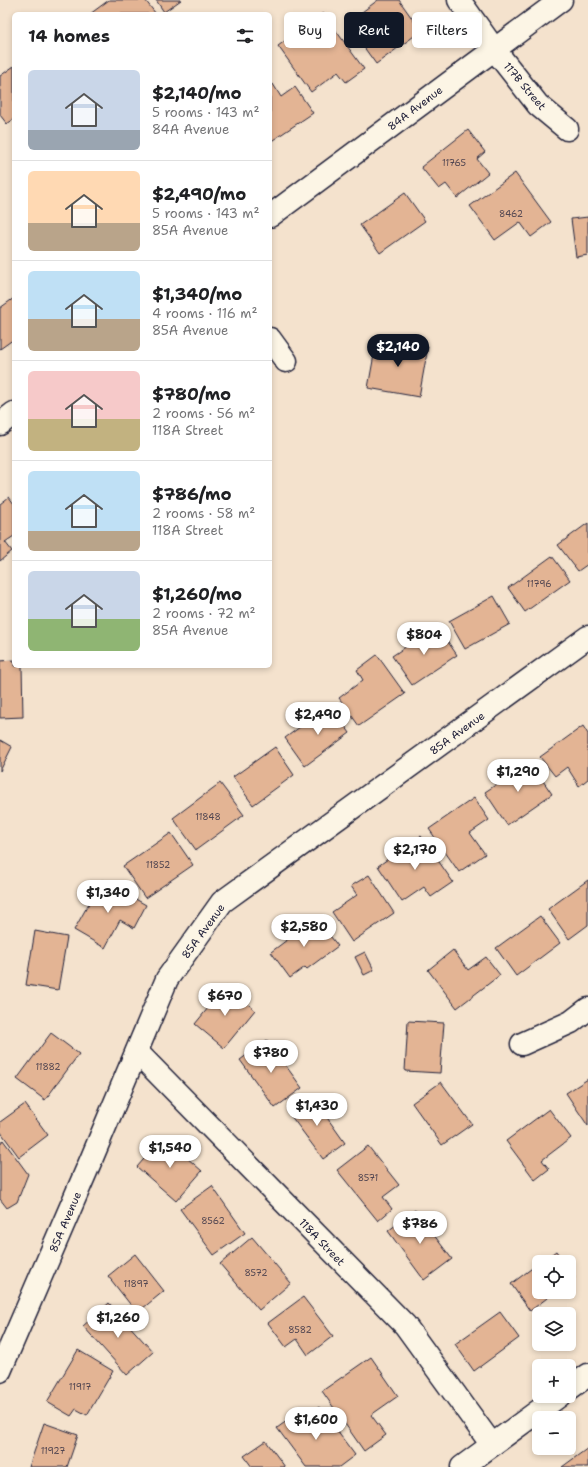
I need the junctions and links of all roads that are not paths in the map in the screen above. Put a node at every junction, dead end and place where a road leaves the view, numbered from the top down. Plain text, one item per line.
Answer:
1 (459, 0) edge
2 (561, 0) edge
3 (494, 49) junction
4 (567, 129) dead end
5 (272, 215) edge
6 (272, 342) edge
7 (286, 361) dead end
8 (12, 415) edge
9 (0, 424) edge
10 (588, 637) edge
11 (588, 1009) edge
12 (522, 1044) dead end
13 (137, 1052) junction
14 (0, 1371) edge
15 (588, 1375) edge
16 (576, 1384) edge
17 (549, 1403) edge
18 (492, 1445) junction
19 (462, 1467) edge

1 - 3 street, 117B Street
2 - 3 street, 84A Avenue
3 - 4 street, 117B Street
3 - 5 street, 84A Avenue
6 - 7 street
8 - 9 street
10 - 13 street, 85A Avenue
11 - 12 street
13 - 14 street, 85A Avenue
13 - 18 street, 118A Street
15 - 16 street
17 - 18 street
18 - 19 street

